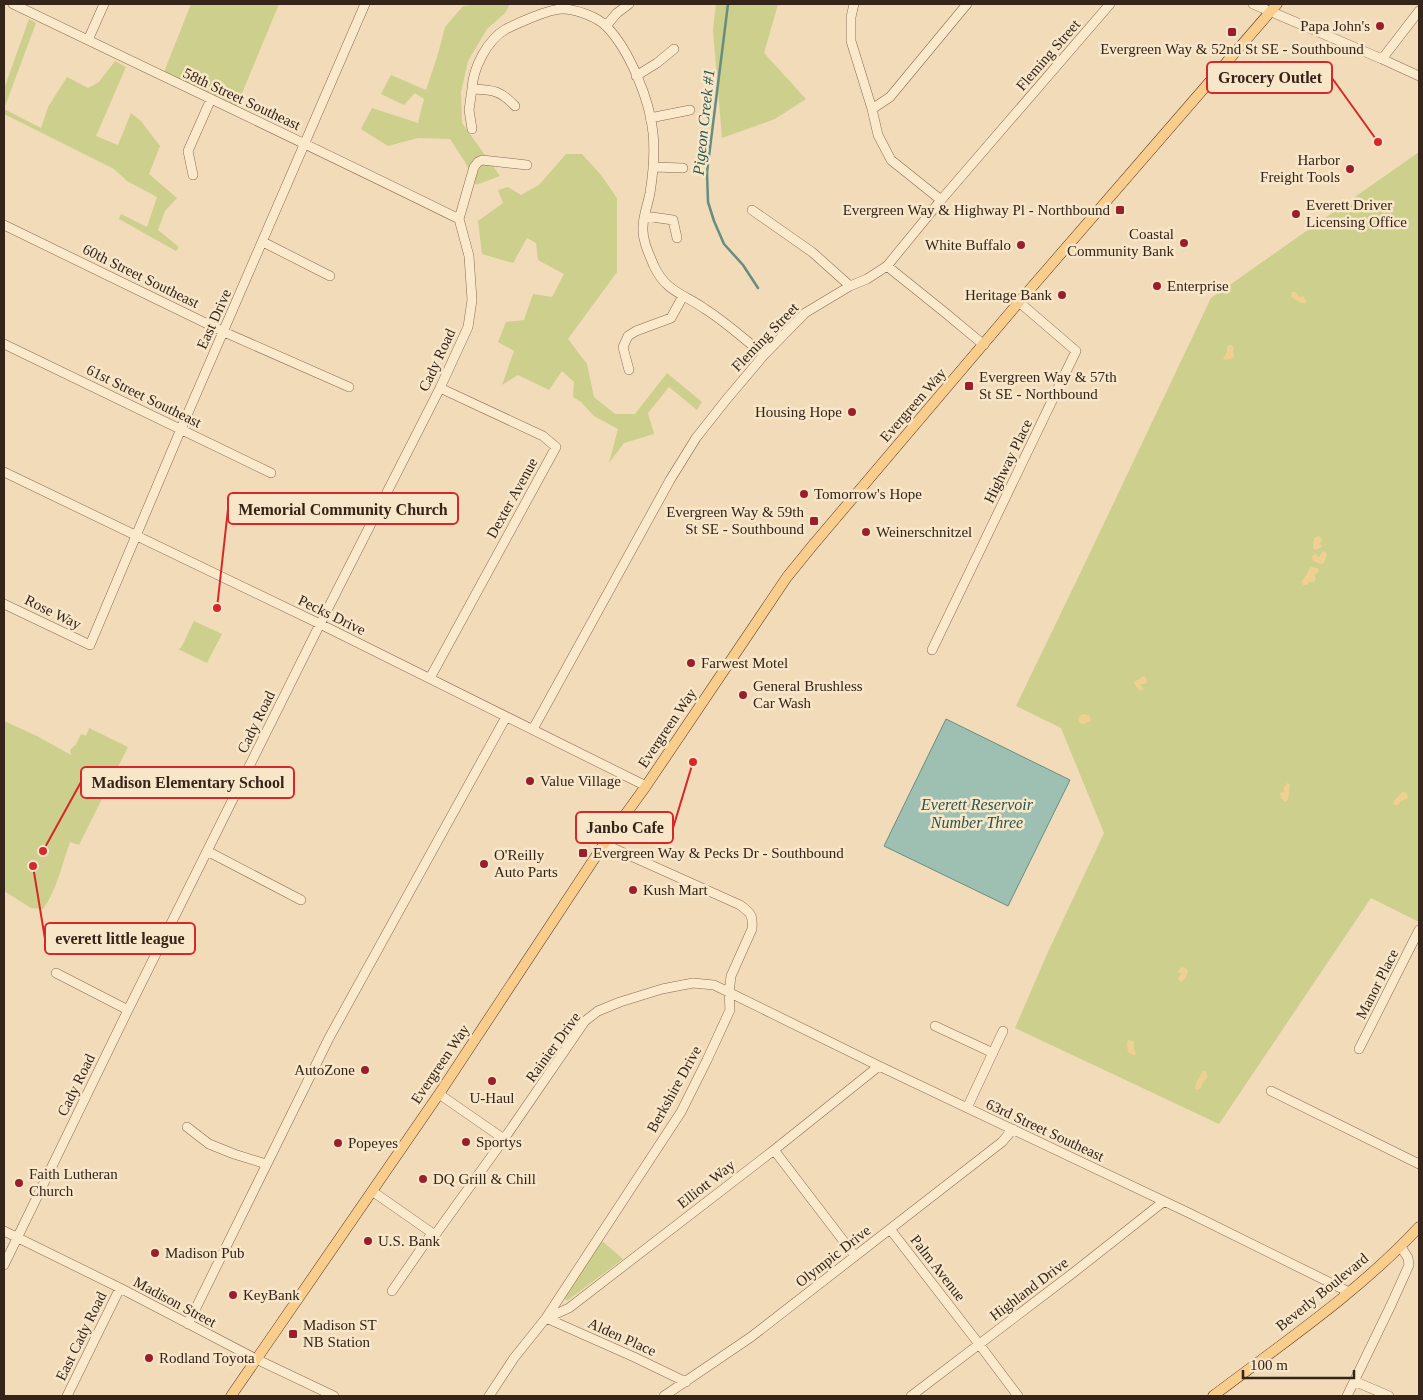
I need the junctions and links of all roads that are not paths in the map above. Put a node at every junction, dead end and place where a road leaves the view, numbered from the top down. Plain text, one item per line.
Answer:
1 (13, 4) edge
2 (104, 4) edge
3 (365, 4) edge
4 (629, 4) edge
5 (854, 4) edge
6 (967, 4) edge
7 (1110, 4) edge
8 (1253, 4) edge
9 (561, 6) edge
10 (1274, 8) edge
11 (1419, 11) edge
12 (606, 26) junction
13 (88, 40) junction
14 (674, 49) dead end
15 (1382, 58) junction
16 (636, 76) junction
17 (1419, 76) edge
18 (472, 89) junction
19 (211, 99) junction
20 (515, 106) dead end
21 (872, 109) junction
22 (690, 110) dead end
23 (650, 118) junction
24 (472, 129) dead end
25 (305, 143) junction
26 (527, 165) dead end
27 (653, 167) junction
28 (683, 168) dead end
29 (193, 174) dead end
30 (941, 200) junction
31 (752, 210) dead end
32 (645, 216) junction
33 (459, 219) junction
34 (4, 225) edge
35 (677, 238) dead end
36 (263, 242) junction
37 (886, 266) junction
38 (330, 276) dead end
39 (850, 286) junction
40 (682, 296) junction
41 (1019, 302) junction
42 (224, 332) junction
43 (4, 344) edge
44 (984, 345) junction
45 (764, 355) junction
46 (630, 370) dead end
47 (349, 387) dead end
48 (440, 388) junction
49 (181, 429) junction
50 (4, 472) edge
51 (271, 473) dead end
52 (136, 536) junction
53 (4, 604) edge
54 (320, 624) junction
55 (90, 645) joint
56 (932, 650) dead end
57 (430, 678) junction
58 (506, 717) junction
59 (534, 730) junction
60 (646, 786) junction
61 (604, 844) junction
62 (207, 851) junction
63 (301, 900) dead end
64 (1419, 930) edge
65 (56, 973) dead end
66 (729, 993) junction
67 (128, 1010) junction
68 (935, 1026) dead end
69 (1004, 1031) dead end
70 (1359, 1049) dead end
71 (993, 1054) junction
72 (878, 1066) junction
73 (1271, 1091) dead end
74 (439, 1094) junction
75 (967, 1108) junction
76 (187, 1127) dead end
77 (1013, 1129) junction
78 (504, 1139) junction
79 (774, 1150) junction
80 (266, 1164) junction
81 (1419, 1164) edge
82 (372, 1191) junction
83 (1164, 1202) junction
84 (1419, 1227) edge
85 (890, 1230) junction
86 (4, 1231) edge
87 (432, 1233) junction
88 (18, 1238) junction
89 (1401, 1247) junction
90 (855, 1256) junction
91 (4, 1264) edge
92 (120, 1288) junction
93 (392, 1291) dead end
94 (1349, 1292) junction
95 (546, 1318) junction
96 (188, 1324) junction
97 (979, 1344) junction
98 (256, 1359) junction
99 (1354, 1381) junction
100 (686, 1382) junction
101 (67, 1396) edge
102 (231, 1396) edge
103 (334, 1396) edge
104 (489, 1396) edge
105 (664, 1396) edge
106 (911, 1396) edge
107 (1018, 1396) edge
108 (1213, 1396) edge
109 (1347, 1396) edge
110 (1389, 1396) edge

1 - 13 street, 58th Street Southeast
2 - 13 street
3 - 25 street, East Drive
4 - 12 street
5 - 21 street
6 - 21 street
7 - 30 street, Fleming Street
8 - 10 street
9 - 12 street
9 - 18 street
10 - 15 street
10 - 41 main road, Evergreen Way
11 - 15 street
12 - 16 street
13 - 19 street, 58th Street Southeast
14 - 16 street
15 - 17 street
16 - 23 street
18 - 20 street
18 - 24 street
19 - 25 street, 58th Street Southeast
19 - 29 street
21 - 30 street
22 - 23 street
23 - 27 street
25 - 33 street, 58th Street Southeast
25 - 36 street, East Drive
26 - 33 street
27 - 28 street
27 - 32 street
30 - 37 street, Fleming Street
31 - 39 street
32 - 35 street
32 - 40 street
33 - 48 street, Cady Road
34 - 42 street, 60th Street Southeast
36 - 38 street
36 - 42 street, East Drive
37 - 39 street, Fleming Street
37 - 44 street
39 - 45 street, Fleming Street
40 - 45 street
40 - 46 street
41 - 44 main road, Evergreen Way
41 - 56 street, Highway Place
42 - 47 street, 60th Street Southeast
42 - 49 street, East Drive
43 - 49 street, 61st Street Southeast
44 - 60 main road, Evergreen Way
45 - 59 street, Fleming Street
48 - 54 street, Cady Road
48 - 57 street, Dexter Avenue
49 - 51 street, 61st Street Southeast
49 - 52 street, East Drive
50 - 52 street, Pecks Drive
52 - 54 street, Pecks Drive
52 - 55 street, East Drive
53 - 55 street, Rose Way
54 - 57 street, Pecks Drive
54 - 62 street, Cady Road
57 - 58 street, Pecks Drive
58 - 59 street, Pecks Drive
58 - 80 street
59 - 60 street, Pecks Drive
60 - 61 main road, Evergreen Way
61 - 66 street, Berkshire Drive
61 - 74 main road, Evergreen Way
62 - 63 street
62 - 67 street, Cady Road
64 - 70 street, Manor Place
65 - 67 street
66 - 72 street, 63rd Street Southeast
66 - 78 street, Rainier Drive
66 - 95 street, Berkshire Drive
67 - 88 street, Cady Road
68 - 71 street
69 - 71 street
71 - 75 street
72 - 75 street, 63rd Street Southeast
72 - 79 street, Elliott Way
73 - 81 street
74 - 78 street
74 - 82 main road, Evergreen Way
75 - 77 street, 63rd Street Southeast
76 - 80 street
77 - 83 street, 63rd Street Southeast
77 - 85 street, Olympic Drive
78 - 87 street, Rainier Drive
79 - 90 street
79 - 95 street, Elliott Way
80 - 96 street
82 - 87 street
82 - 98 main road, Evergreen Way
83 - 94 street, 63rd Street Southeast
83 - 97 street, Highland Drive
84 - 89 main road, Beverly Boulevard
85 - 90 street, Olympic Drive
85 - 97 street, Palm Avenue
86 - 88 street, Madison Street
87 - 93 street, Rainier Drive
88 - 91 street, Cady Road
88 - 92 street, Madison Street
89 - 94 main road, Beverly Boulevard
89 - 99 street
90 - 100 street, Olympic Drive
92 - 96 street, Madison Street
92 - 101 street, East Cady Road
94 - 108 main road, Beverly Boulevard
95 - 100 street, Alden Place
95 - 104 street, Berkshire Drive
96 - 98 street, Madison Street
97 - 106 street, Highland Drive
97 - 107 street, Palm Avenue
98 - 102 main road, Evergreen Way
98 - 103 street, Madison Street
99 - 109 street
99 - 110 street
100 - 105 street, Olympic Drive

